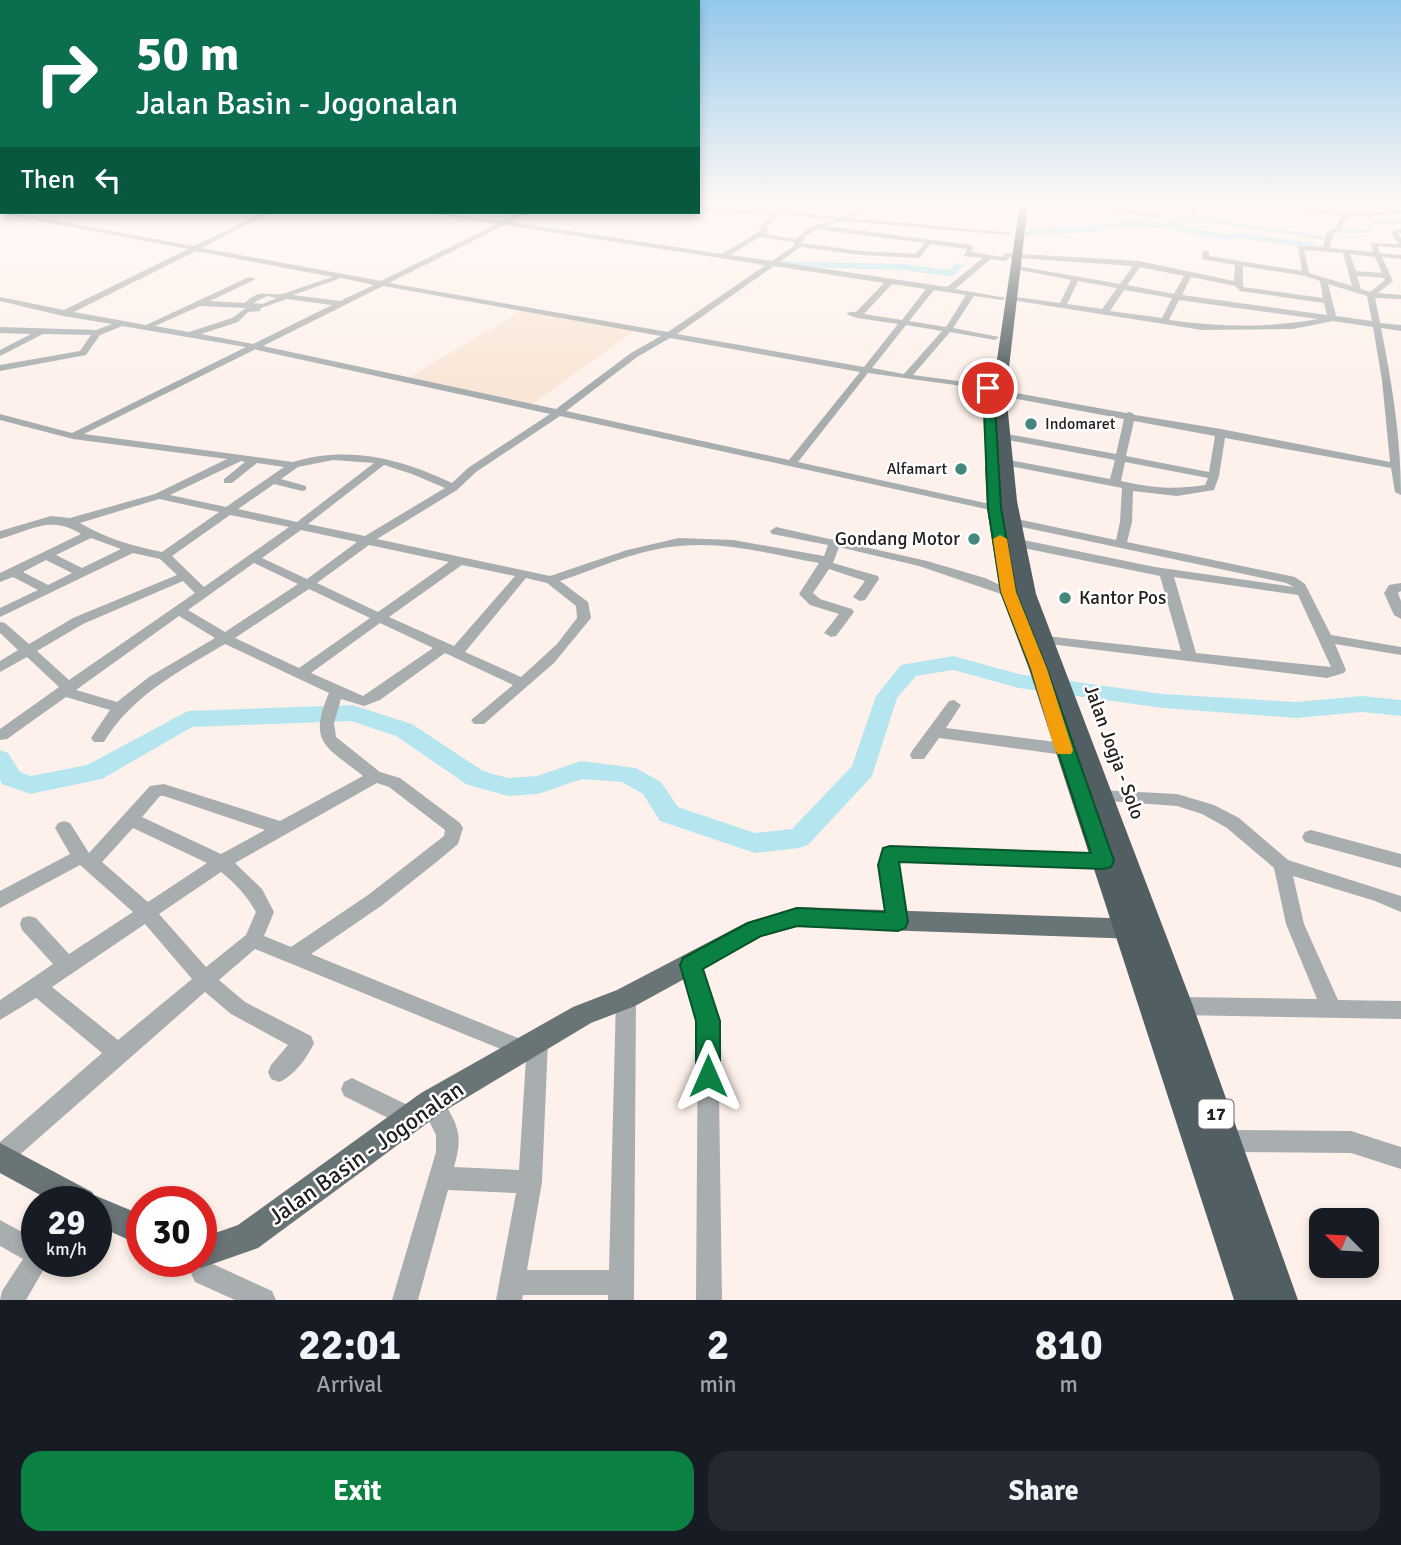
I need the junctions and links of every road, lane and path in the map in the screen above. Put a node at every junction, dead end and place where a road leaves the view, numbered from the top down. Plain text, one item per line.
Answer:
1 (163, 265) edge
2 (284, 265) edge
3 (421, 265) edge
4 (772, 265) edge
5 (778, 265) edge
6 (996, 265) edge
7 (1006, 265) edge
8 (1027, 265) edge
9 (1138, 265) edge
10 (1146, 265) edge
11 (1239, 265) edge
12 (1256, 265) edge
13 (1303, 265) edge
14 (1350, 265) edge
15 (1382, 265) edge
16 (1352, 273) junction
17 (1306, 274) junction
18 (1188, 275) junction
19 (343, 276) junction
20 (1387, 276) junction
21 (1076, 278) junction
22 (252, 279) dead end
23 (1323, 279) junction
24 (890, 281) junction
25 (383, 284) junction
26 (1238, 284) junction
27 (238, 286) junction
28 (932, 288) junction
29 (1123, 288) junction
30 (1357, 289) junction
31 (949, 290) junction
32 (1249, 291) junction
33 (290, 293) junction
34 (971, 294) junction
35 (1371, 295) junction
36 (1177, 297) junction
37 (1401, 297) edge
38 (1007, 298) junction
39 (0, 299) edge
40 (1326, 301) junction
41 (197, 303) junction
42 (343, 304) junction
43 (247, 305) junction
44 (263, 306) junction
45 (1062, 306) junction
46 (1247, 307) junction
47 (1104, 313) junction
48 (63, 314) junction
49 (1332, 319) junction
50 (124, 322) junction
51 (1164, 322) junction
52 (905, 323) junction
53 (1377, 324) junction
54 (149, 326) junction
55 (1246, 327) junction
56 (1401, 328) edge
57 (0, 330) edge
58 (947, 331) junction
59 (41, 332) junction
60 (97, 333) junction
61 (192, 334) junction
62 (669, 335) junction
63 (995, 337) junction
64 (257, 347) junction
65 (0, 353) edge
66 (0, 368) edge
67 (866, 369) junction
68 (906, 377) junction
69 (994, 391) junction
70 (556, 414) junction
71 (1130, 415) junction
72 (0, 417) edge
73 (1221, 432) junction
74 (73, 436) junction
75 (1002, 436) junction
76 (1398, 442) edge
77 (239, 458) junction
78 (1122, 458) junction
79 (254, 460) junction
80 (382, 462) junction
81 (1004, 462) junction
82 (791, 464) junction
83 (294, 465) junction
84 (1399, 466) edge
85 (1214, 476) junction
86 (273, 480) junction
87 (228, 481) dead end
88 (1115, 483) junction
89 (1128, 486) junction
90 (302, 488) dead end
91 (453, 488) junction
92 (1401, 492) edge
93 (159, 496) junction
94 (995, 508) junction
95 (229, 513) junction
96 (70, 522) junction
97 (1012, 522) junction
98 (300, 525) junction
99 (776, 531) dead end
100 (90, 534) junction
101 (0, 535) edge
102 (369, 539) junction
103 (1014, 542) junction
104 (835, 543) junction
105 (1121, 544) junction
106 (132, 550) junction
107 (47, 556) junction
108 (164, 556) junction
109 (252, 558) junction
110 (460, 560) junction
111 (827, 562) junction
112 (14, 572) junction
113 (82, 573) junction
114 (1166, 573) junction
115 (523, 574) junction
116 (183, 577) junction
117 (0, 578) edge
118 (551, 580) junction
119 (308, 584) junction
120 (1401, 587) edge
121 (48, 590) junction
122 (1009, 592) junction
123 (1303, 592) junction
124 (203, 593) junction
125 (860, 597) dead end
126 (178, 610) junction
127 (1400, 610) edge
128 (0, 613) edge
129 (379, 618) junction
130 (0, 626) edge
131 (831, 633) dead end
132 (225, 638) junction
133 (1326, 638) junction
134 (1046, 640) junction
135 (451, 649) junction
136 (29, 650) junction
137 (1401, 651) edge
138 (1190, 657) junction
139 (0, 667) edge
140 (1047, 670) junction
141 (301, 673) junction
142 (523, 684) junction
143 (67, 689) junction
144 (335, 697) junction
145 (954, 705) dead end
146 (120, 708) junction
147 (1060, 710) junction
148 (480, 720) dead end
149 (936, 732) junction
150 (2, 735) edge
151 (99, 738) dead end
152 (1064, 749) junction
153 (918, 755) dead end
154 (375, 777) junction
155 (1100, 796) junction
156 (132, 820) junction
157 (64, 828) dead end
158 (280, 828) junction
159 (1311, 837) dead end
160 (86, 860) junction
161 (1104, 861) junction
162 (1401, 861) edge
163 (222, 862) junction
164 (1282, 865) junction
165 (0, 900) edge
166 (1401, 904) edge
167 (147, 913) junction
168 (898, 922) junction
169 (29, 924) dead end
170 (1139, 929) junction
171 (253, 940) junction
172 (292, 956) junction
173 (691, 965) junction
174 (68, 967) junction
175 (205, 981) junction
176 (37, 987) junction
177 (626, 998) junction
178 (1179, 1006) junction
179 (1332, 1010) junction
180 (1401, 1010) edge
181 (0, 1011) edge
182 (517, 1043) junction
183 (118, 1053) junction
184 (279, 1072) dead end
185 (352, 1089) dead end
186 (431, 1102) junction
187 (410, 1118) junction
188 (1226, 1141) junction
189 (0, 1157) edge
190 (1401, 1158) edge
191 (440, 1178) junction
192 (530, 1182) junction
193 (52, 1186) edge
194 (0, 1233) edge
195 (21, 1245) edge
196 (217, 1247) edge
197 (26, 1277) edge
198 (213, 1277) edge
199 (510, 1291) edge
200 (621, 1292) edge
201 (11, 1300) edge
202 (263, 1300) edge
203 (405, 1300) edge
204 (709, 1300) edge
205 (1251, 1300) edge
206 (1281, 1300) edge

1 - 48 street
2 - 19 street
3 - 25 street
4 - 62 street
5 - 24 street
6 - 31 street
7 - 38 highway, Jalan Jogja - Solo / 17
8 - 21 street
9 - 29 street
10 - 18 street
11 - 26 street
12 - 17 street
13 - 17 street
14 - 16 street
15 - 20 street
16 - 20 street
16 - 30 street
17 - 23 street
18 - 26 street
18 - 36 street
19 - 25 street
19 - 33 street
20 - 35 street
21 - 29 street
21 - 45 street
22 - 27 street
23 - 30 street
23 - 40 street
24 - 28 street
24 - 52 street
25 - 42 street
25 - 62 street
26 - 32 street
27 - 33 street
27 - 41 street
28 - 31 street
28 - 52 street
29 - 36 street
29 - 47 street
30 - 35 street
31 - 34 street
32 - 40 street
32 - 46 street
33 - 42 street
33 - 43 street
33 - 44 street
34 - 38 street
34 - 58 street
35 - 37 street
35 - 53 street
36 - 46 street
36 - 51 street
38 - 45 street
38 - 63 highway, Jalan Jogja - Solo / 17
38 - 69 highway, Jalan Jogja - Solo / 17
39 - 48 street
40 - 49 street
41 - 43 street
41 - 54 street
42 - 64 street
43 - 44 street
44 - 61 street
45 - 47 street
46 - 49 street
46 - 55 street
47 - 51 street
48 - 50 street
49 - 53 street
49 - 55 street
50 - 54 street
50 - 60 street
51 - 55 street
52 - 58 street
52 - 67 street
53 - 56 street
53 - 76 street
54 - 61 street
57 - 59 street
58 - 63 street
58 - 68 street
59 - 60 street
59 - 65 street
60 - 66 street
61 - 64 street
62 - 67 street
62 - 70 street
63 - 69 highway, Jalan Jogja - Solo / 17
64 - 70 street
64 - 74 street
67 - 68 street
67 - 82 street
68 - 69 street
69 - 71 street
69 - 75 highway, Jalan Jogja - Solo / 17
69 - 94 highway, Jalan Jogja - Solo / 17
70 - 82 street
70 - 91 street
71 - 73 street
71 - 78 street
72 - 74 street
73 - 84 street
73 - 85 street
74 - 77 street
75 - 78 street
75 - 81 highway, Jalan Jogja - Solo / 17
76 - 84 street
77 - 79 street
77 - 93 street
78 - 85 street
78 - 88 street
79 - 83 street
79 - 87 street
80 - 83 street
80 - 91 street
80 - 98 street
81 - 88 street
81 - 97 highway, Jalan Jogja - Solo / 17
82 - 94 street
83 - 86 street
84 - 92 street
85 - 89 street
86 - 90 street
86 - 95 street
88 - 89 street
89 - 105 street
91 - 102 street
93 - 95 street
93 - 96 street
94 - 122 highway, Jalan Jogja - Solo / 17
95 - 98 street
95 - 108 street
96 - 100 street
96 - 101 street
97 - 103 highway, Jalan Jogja - Solo / 17
97 - 105 street
98 - 102 street
98 - 109 street
99 - 104 street
100 - 106 street
100 - 107 street
102 - 110 street
102 - 119 street
103 - 114 street
103 - 134 highway, Jalan Jogja - Solo / 17
104 - 111 street
104 - 122 street
105 - 123 street
106 - 108 street
106 - 113 street
107 - 112 street
107 - 113 street
108 - 116 street
109 - 119 street
109 - 124 street
110 - 115 street
110 - 129 street
111 - 118 street
111 - 125 street
111 - 131 street
112 - 117 street
112 - 121 street
113 - 121 street
114 - 123 street
114 - 138 street
115 - 118 street
115 - 135 street
116 - 124 street
116 - 136 street
118 - 142 street
119 - 129 street
119 - 132 street
120 - 127 street
121 - 128 street
122 - 140 highway, Jalan Jogja - Solo / 17
123 - 133 street
124 - 126 street
126 - 132 street
126 - 143 street
129 - 135 street
129 - 141 street
130 - 136 street
132 - 141 street
132 - 146 street
133 - 137 street
133 - 138 street
134 - 138 street
134 - 140 highway, Jalan Jogja - Solo / 17
135 - 142 street
135 - 144 street
136 - 139 street
136 - 143 street
140 - 147 highway, Jalan Jogja - Solo / 17
141 - 144 street
142 - 148 street
143 - 146 street
143 - 150 street
144 - 154 street
145 - 149 street
146 - 151 street
147 - 152 highway, Jalan Jogja - Solo / 17
147 - 155 highway, Jalan Jogja - Solo / 17
149 - 152 street
149 - 153 street
152 - 161 highway, Jalan Jogja - Solo / 17
154 - 158 street
154 - 172 street
155 - 164 street
155 - 170 highway, Jalan Jogja - Solo / 17
156 - 158 street
156 - 160 street
156 - 163 street
157 - 160 street
158 - 163 street
159 - 162 street
160 - 165 street
160 - 167 street
161 - 168 street
161 - 170 highway, Jalan Jogja - Solo / 17
163 - 167 street
163 - 171 street
164 - 166 street
164 - 179 street
167 - 174 street
167 - 175 street
168 - 170 main road, Jalan Basin - Jogonalan
168 - 173 main road, Jalan Basin - Jogonalan
169 - 174 street
170 - 178 highway, Jalan Jogja - Solo / 17
170 - 205 highway, Jalan Jogja - Solo / 17
171 - 172 street
171 - 175 street
172 - 182 street
173 - 177 main road, Jalan Basin - Jogonalan
173 - 204 street
174 - 176 street
175 - 183 street
175 - 184 street
176 - 181 street
176 - 183 street
177 - 182 main road, Jalan Basin - Jogonalan
177 - 200 street
178 - 179 street
178 - 188 highway, Jalan Jogja - Solo / 17
179 - 180 street
182 - 186 main road, Jalan Basin - Jogonalan
182 - 192 street
183 - 189 street
185 - 187 street
186 - 187 main road, Jalan Basin - Jogonalan
186 - 191 street
187 - 196 main road, Jalan Basin - Jogonalan
188 - 190 street
188 - 206 highway, Jalan Jogja - Solo / 17
189 - 193 main road
191 - 192 street
191 - 203 street
192 - 199 street
194 - 195 street
197 - 201 street
198 - 202 street
199 - 200 street

